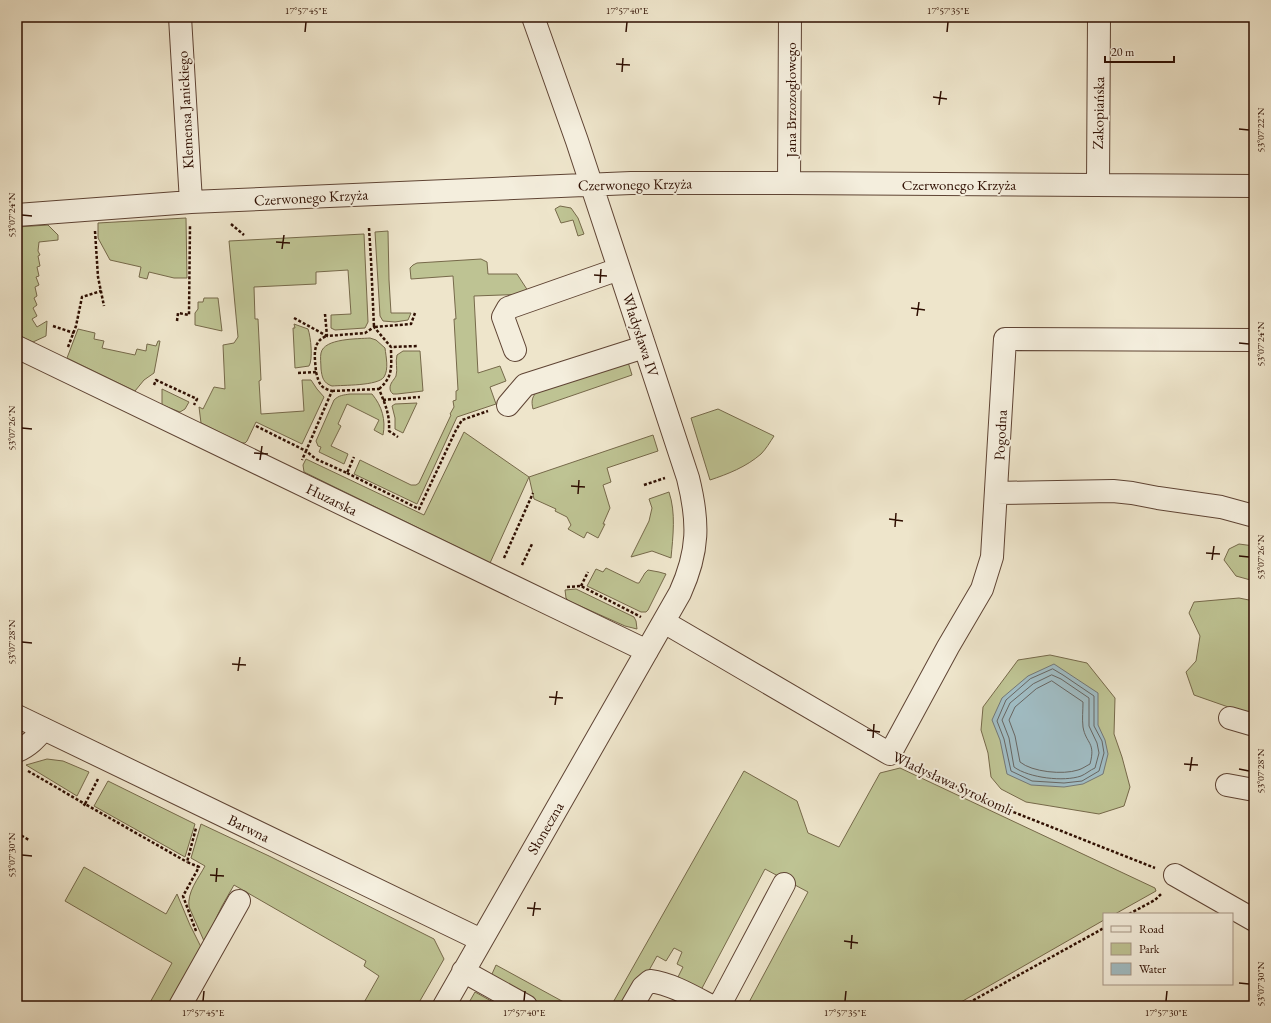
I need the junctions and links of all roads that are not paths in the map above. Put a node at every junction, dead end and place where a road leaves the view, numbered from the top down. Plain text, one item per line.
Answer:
1 (180, 17) edge
2 (533, 17) edge
3 (790, 17) edge
4 (1099, 17) edge
5 (789, 183) junction
6 (591, 185) junction
7 (1098, 185) junction
8 (1254, 186) edge
9 (191, 202) junction
10 (17, 215) edge
11 (619, 269) junction
12 (1254, 340) edge
13 (644, 346) junction
14 (17, 347) edge
15 (515, 350) dead end
16 (508, 405) road end
17 (996, 493) junction
18 (1254, 516) edge
19 (664, 622) junction
20 (647, 651) junction
21 (17, 716) edge
22 (1230, 718) dead end
23 (1254, 726) edge
24 (44, 729) junction
25 (890, 754) joint
26 (21, 760) edge
27 (1227, 785) dead end
28 (1254, 790) edge
29 (1175, 876) road end
30 (784, 884) dead end
31 (239, 902) dead end
32 (1254, 920) edge
33 (481, 940) junction
34 (463, 971) junction
35 (180, 1006) edge
36 (444, 1006) edge
37 (526, 1006) edge
38 (632, 1006) edge
39 (712, 1006) edge
40 (715, 1006) edge

1 - 9 street, Klemensa Janickiego
2 - 6 street, Władysława IV
3 - 5 street, Jana Brzozogłowego
4 - 7 street, Zakopiańska
5 - 6 street, Czerwonego Krzyża
5 - 7 street, Czerwonego Krzyża
6 - 9 street, Czerwonego Krzyża
6 - 11 street, Władysława IV
7 - 8 street, Czerwonego Krzyża
9 - 10 street, Czerwonego Krzyża
11 - 13 street, Władysława IV
11 - 15 street
12 - 17 street, Pogodna
13 - 16 street
13 - 19 street, Władysława IV
14 - 20 street, Huzarska
17 - 18 street
17 - 25 street, Pogodna
19 - 20 street, Władysława IV
19 - 25 street, Władysława Syrokomli
20 - 33 street, Słoneczna
21 - 24 street, Barwna
22 - 23 street
24 - 26 street
24 - 33 street, Barwna
27 - 28 street
29 - 32 street
30 - 40 street
31 - 35 street
33 - 34 street, Słoneczna
34 - 36 street, Słoneczna
34 - 37 street
38 - 39 street

